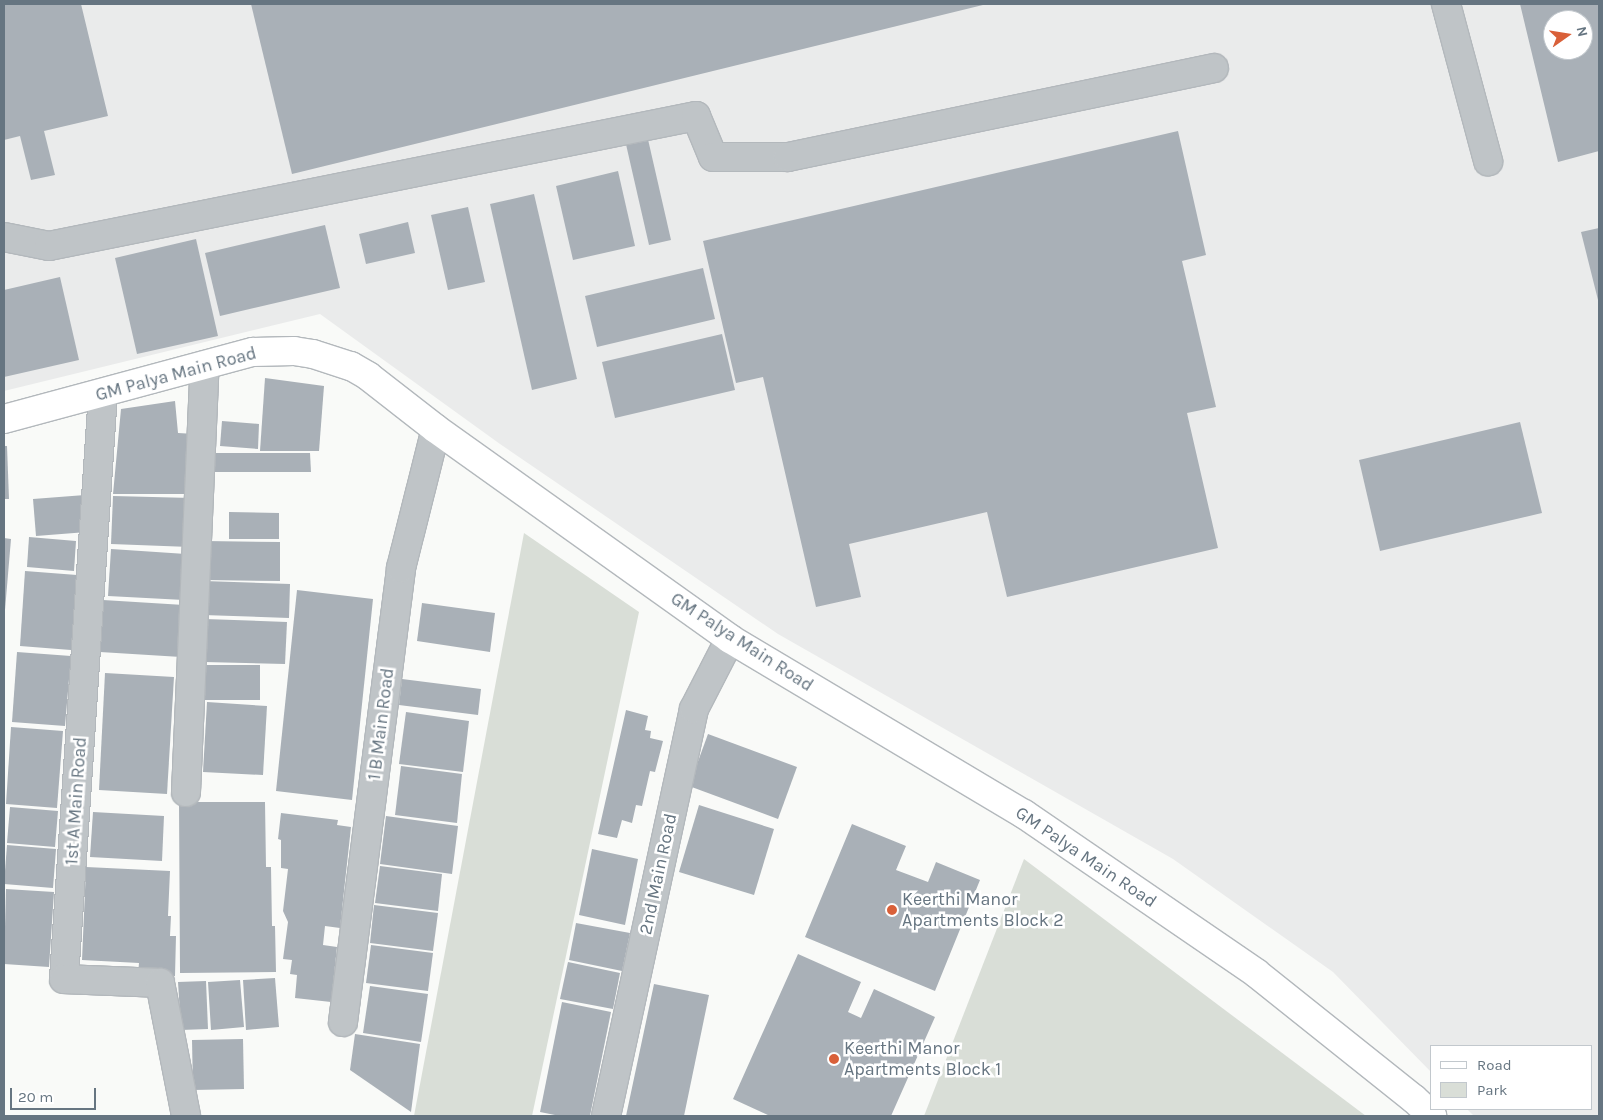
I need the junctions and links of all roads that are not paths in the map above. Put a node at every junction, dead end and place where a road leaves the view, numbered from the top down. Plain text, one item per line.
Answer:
1 (1446, 4) edge
2 (1214, 68) dead end
3 (1488, 161) dead end
4 (4, 237) edge
5 (205, 365) junction
6 (103, 392) junction
7 (4, 419) edge
8 (436, 429) junction
9 (730, 639) junction
10 (186, 792) dead end
11 (343, 1022) dead end
12 (186, 1116) edge
13 (606, 1116) edge
14 (1432, 1116) edge

1 - 3 street
2 - 4 street
5 - 6 main road, GM Palya Main Road
5 - 8 main road, GM Palya Main Road
5 - 10 street
6 - 7 main road, GM Palya Main Road
6 - 12 street, 1st A Main Road
8 - 9 main road, GM Palya Main Road
8 - 11 street, 1 B Main Road
9 - 13 street, 2nd Main Road
9 - 14 main road, GM Palya Main Road

